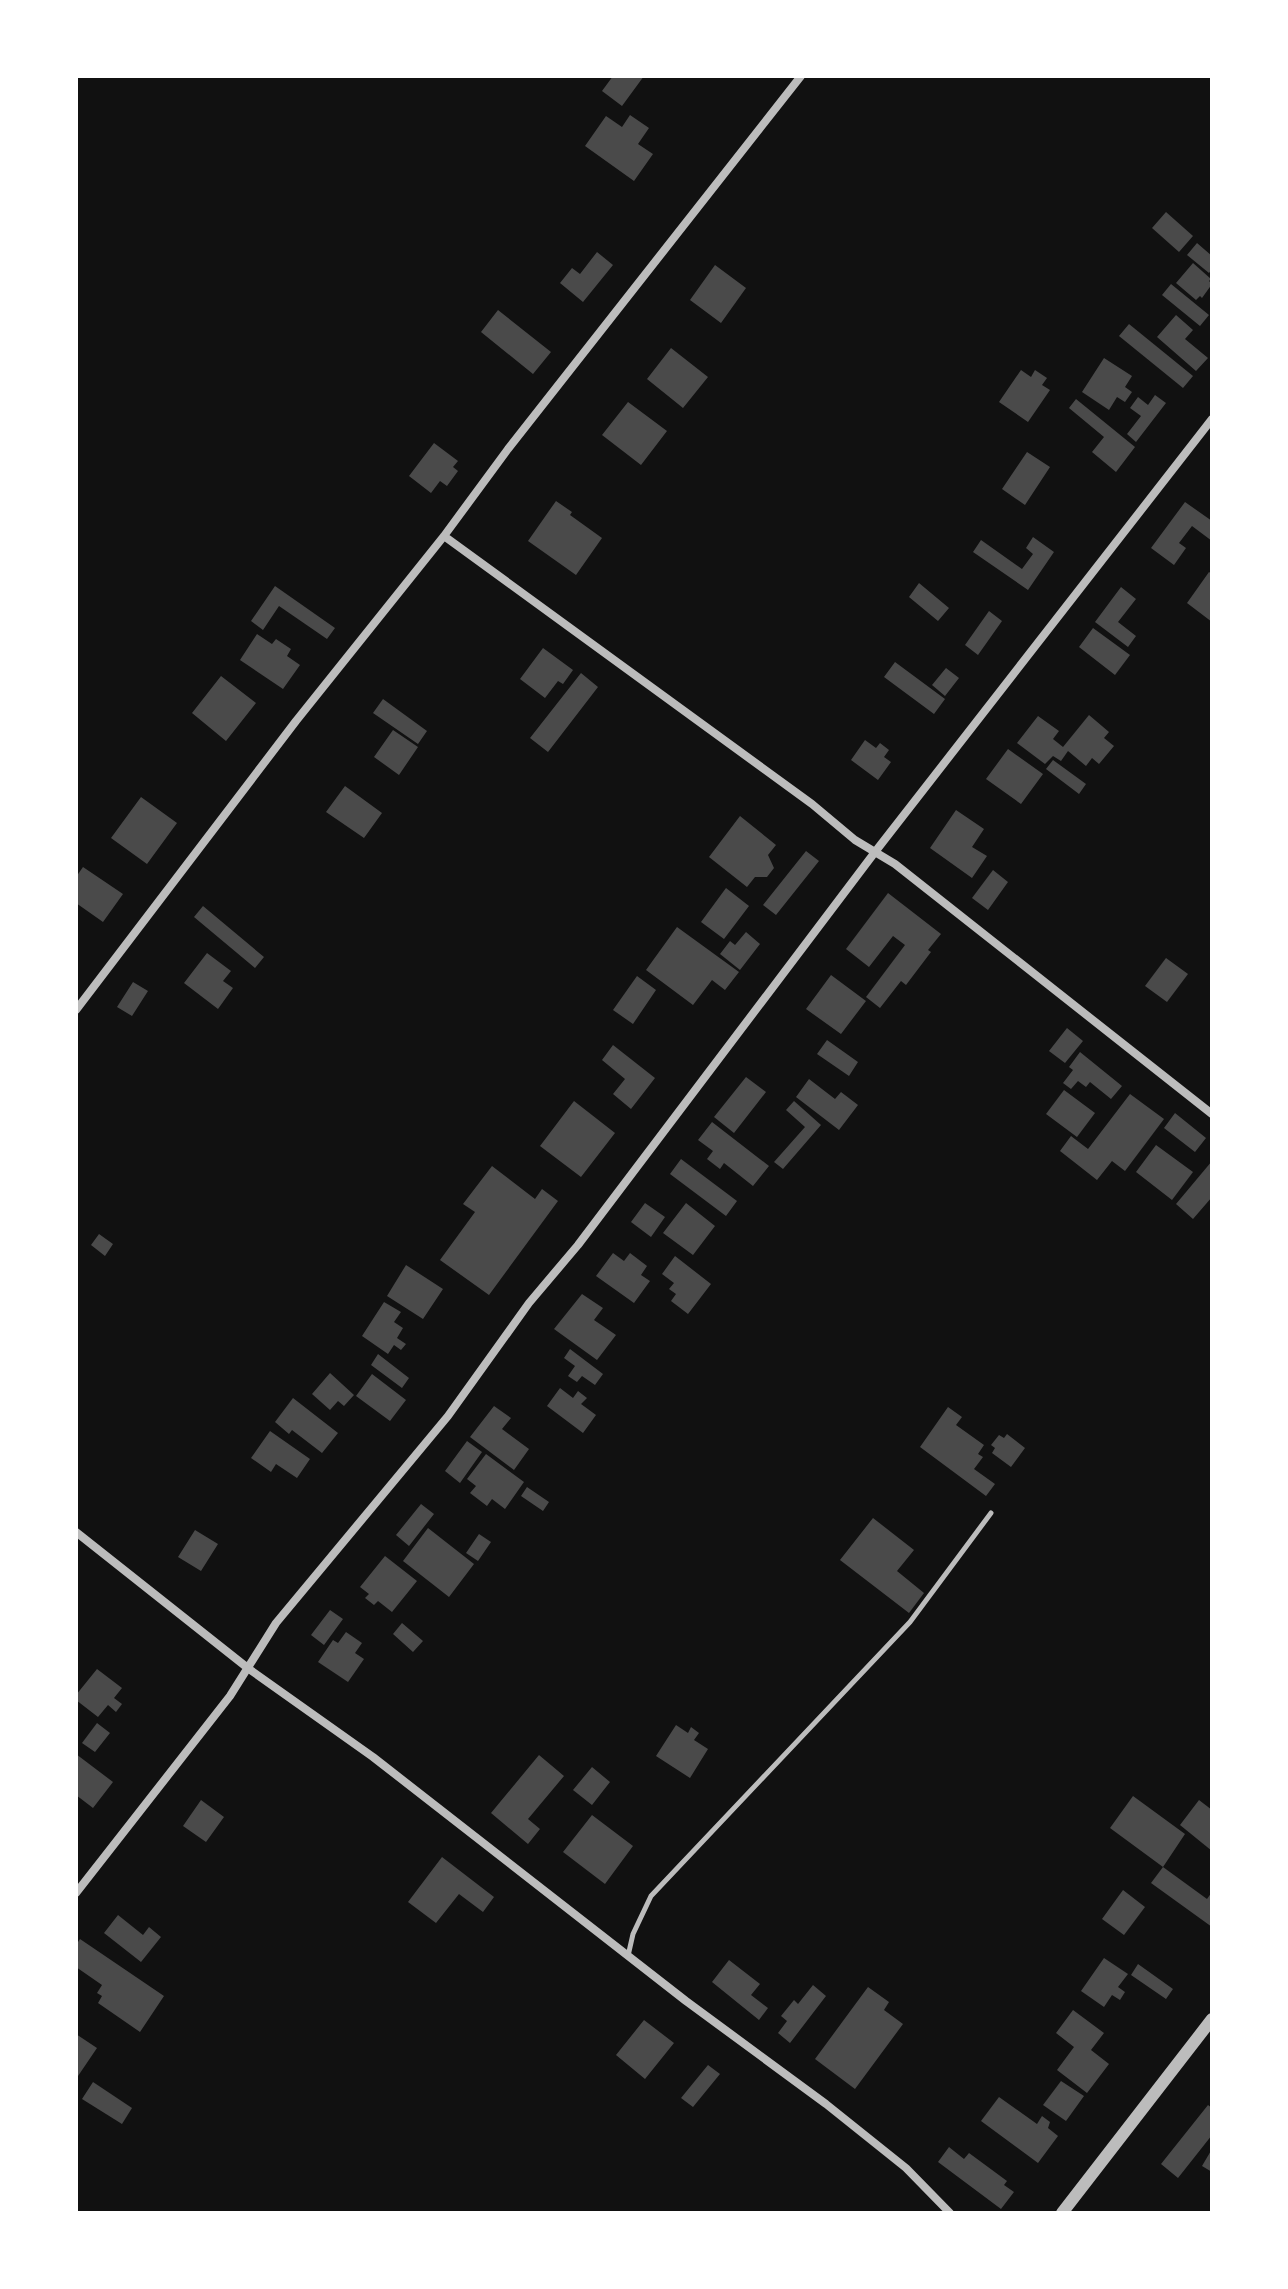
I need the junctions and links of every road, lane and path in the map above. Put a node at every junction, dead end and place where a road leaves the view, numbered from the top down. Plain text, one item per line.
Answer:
1 (801, 76) edge
2 (1212, 419) edge
3 (444, 536) junction
4 (875, 852) junction
5 (76, 1010) edge
6 (1212, 1114) edge
7 (991, 1513) dead end
8 (76, 1532) edge
9 (249, 1669) junction
10 (76, 1893) edge
11 (628, 1956) junction
12 (1212, 2019) edge
13 (950, 2213) edge
14 (1062, 2213) edge

1 - 3 street
2 - 4 street
3 - 4 street
3 - 5 street
4 - 6 street
4 - 9 street
7 - 11 lane
8 - 9 street
9 - 10 street
9 - 11 street
11 - 13 street
12 - 14 street

